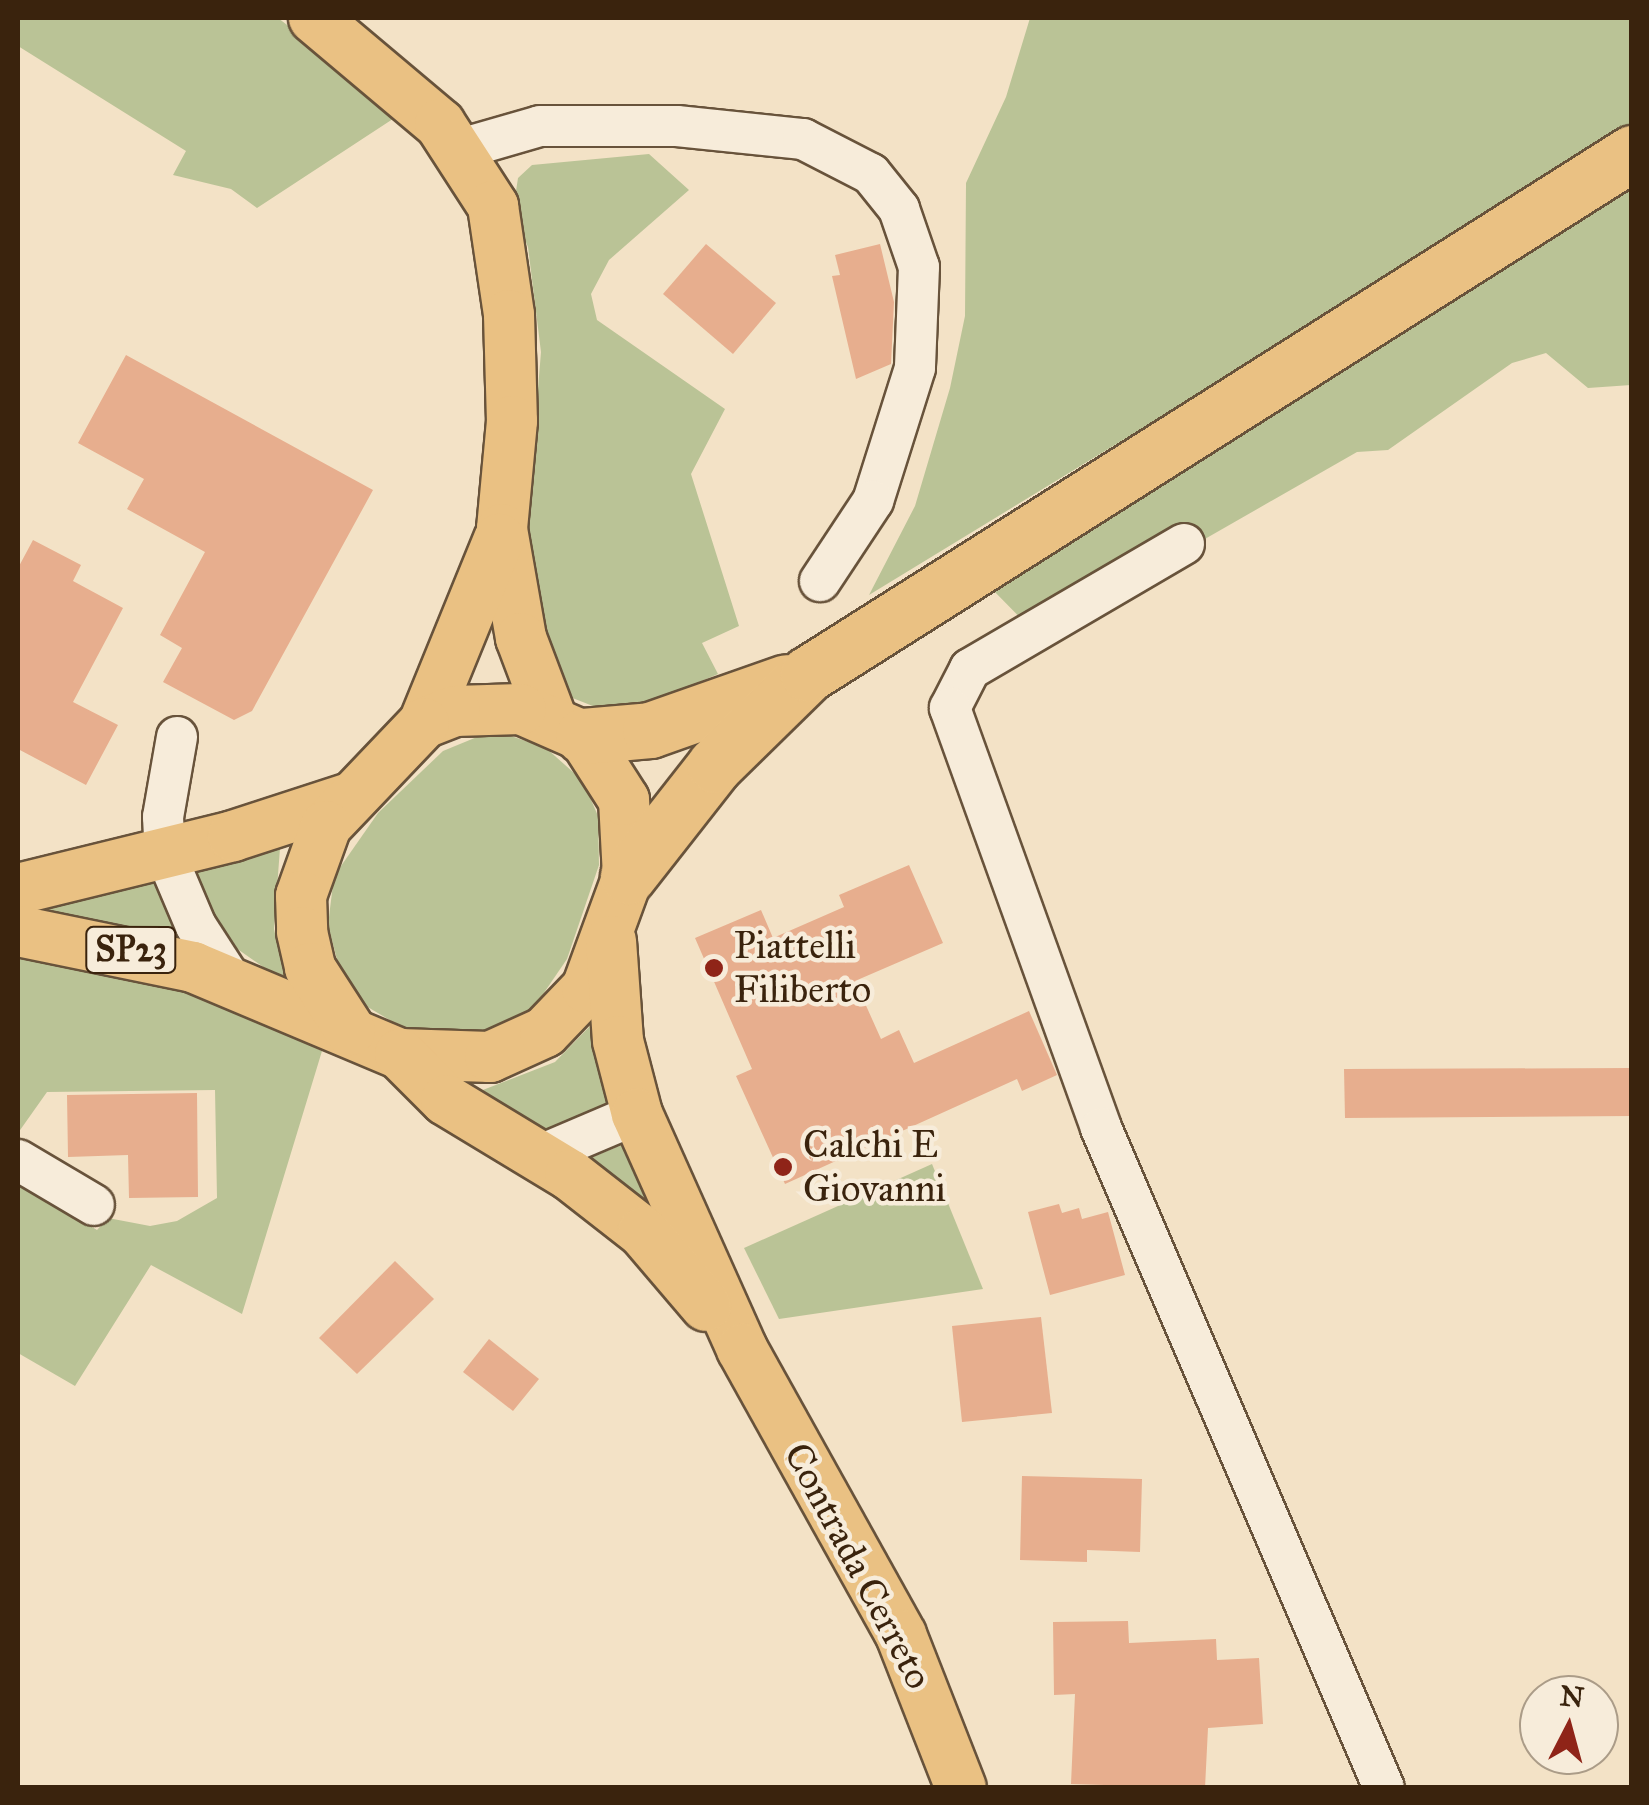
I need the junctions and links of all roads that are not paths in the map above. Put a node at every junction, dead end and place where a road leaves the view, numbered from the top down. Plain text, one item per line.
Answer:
1 (314, 18) edge
2 (457, 150) junction
3 (1632, 153) edge
4 (502, 529) junction
5 (1184, 544) dead end
6 (820, 581) dead end
7 (808, 674) junction
8 (424, 723) junction
9 (568, 728) junction
10 (177, 737) dead end
11 (350, 798) junction
12 (165, 853) junction
13 (628, 876) junction
14 (18, 890) edge
15 (18, 931) edge
16 (610, 932) junction
17 (234, 983) junction
18 (350, 1030) junction
19 (400, 1054) junction
20 (637, 1114) junction
21 (538, 1156) junction
22 (18, 1160) edge
23 (94, 1205) dead end
24 (742, 1349) junction
25 (961, 1788) edge
26 (1384, 1788) edge

1 - 2 main road
2 - 4 main road
2 - 6 street
3 - 7 highway
4 - 8 main road
4 - 9 main road
5 - 26 street
7 - 9 highway
7 - 13 highway
8 - 9 main road
8 - 11 main road
9 - 13 main road
10 - 12 street
11 - 12 main road, SP23
11 - 18 main road
12 - 14 main road, SP23
12 - 17 street
13 - 16 main road
15 - 17 main road, SP23
16 - 19 main road
16 - 20 main road, Contrada Cerreto
17 - 18 main road, SP23
18 - 19 main road
19 - 21 main road, Contrada Cerreto
20 - 21 street
20 - 24 main road, Contrada Cerreto
21 - 24 main road, Contrada Cerreto
22 - 23 street
24 - 25 main road, Contrada Cerreto

